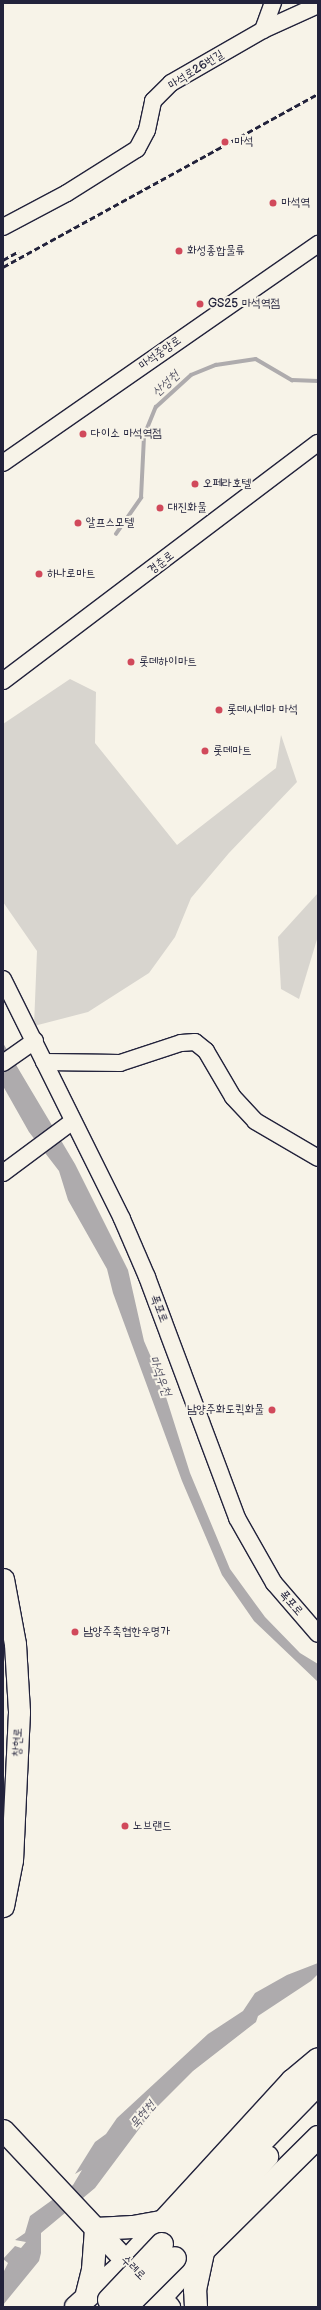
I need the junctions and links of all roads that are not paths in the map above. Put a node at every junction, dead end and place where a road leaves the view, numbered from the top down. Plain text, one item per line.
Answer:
1 (273, 3) edge
2 (318, 5) edge
3 (263, 30) junction
4 (3, 226) edge
5 (318, 244) edge
6 (318, 443) edge
7 (3, 462) edge
8 (3, 681) edge
9 (3, 979) edge
10 (35, 1041) junction
11 (44, 1062) junction
12 (3, 1063) edge
13 (67, 1125) junction
14 (318, 1158) edge
15 (3, 1174) edge
16 (3, 1579) edge
17 (318, 1634) edge
18 (3, 1906) edge
19 (318, 2059) edge
20 (318, 2084) edge
21 (318, 2101) edge
22 (3, 2130) edge
23 (318, 2137) edge
24 (161, 2222) junction
25 (96, 2229) junction
26 (168, 2251) junction
27 (203, 2251) junction
28 (126, 2262) junction
29 (100, 2303) edge
30 (161, 2304) edge
31 (196, 2307) edge

1 - 3 street
2 - 3 street, 마석로26번길
3 - 4 street, 마석로26번길
5 - 7 street, 마석중앙로
6 - 8 street, 경춘로
9 - 10 street, 폭포로
10 - 11 street, 폭포로
10 - 12 street
11 - 13 street, 폭포로
11 - 14 street
13 - 15 street
13 - 17 street, 폭포로
16 - 18 main road, 창현로
19 - 24 highway
20 - 26 highway
21 - 26 highway
22 - 25 main road, 수레로
23 - 27 highway
24 - 25 highway
24 - 28 highway
25 - 28 main road, 수레로
25 - 29 highway
26 - 29 highway, bridge
27 - 30 highway
27 - 31 highway
28 - 29 highway
28 - 30 main road, 수레로

